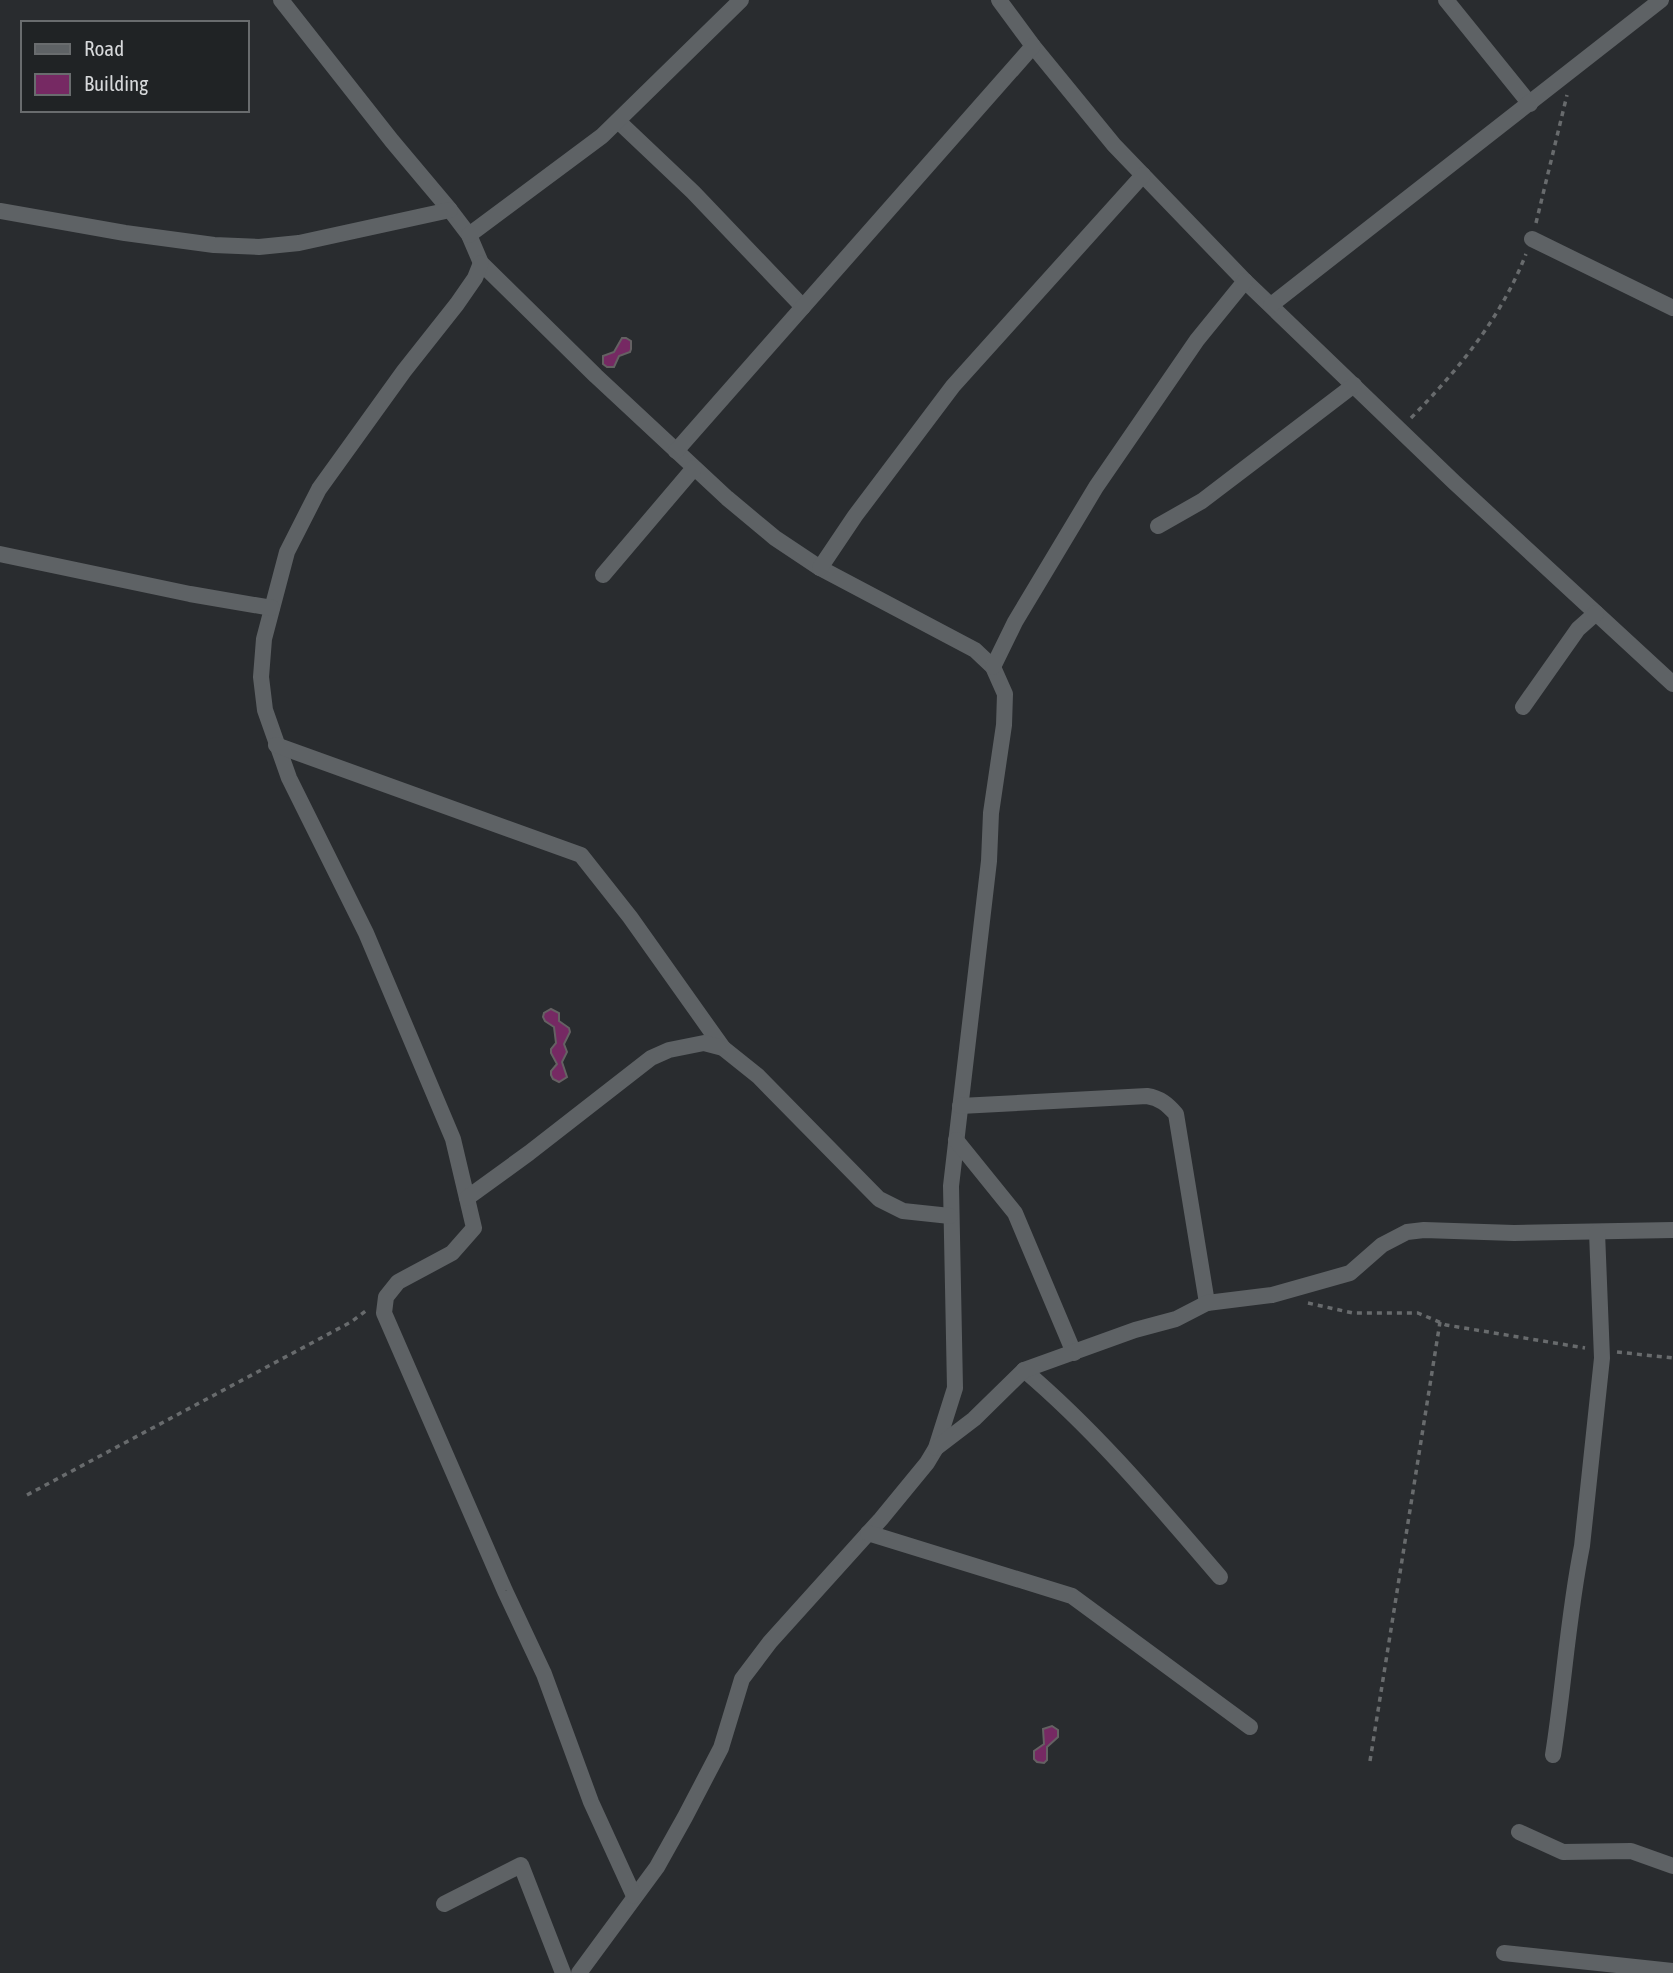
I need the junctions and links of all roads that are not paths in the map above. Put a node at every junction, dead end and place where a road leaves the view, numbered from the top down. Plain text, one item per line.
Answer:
1 (281, 0) edge
2 (741, 0) edge
3 (999, 0) edge
4 (1446, 0) edge
5 (1661, 0) edge
6 (1033, 46) junction
7 (1530, 104) junction
8 (618, 121) junction
9 (1143, 175) junction
10 (450, 210) junction
11 (0, 211) edge
12 (469, 235) junction
13 (1532, 239) road end
14 (481, 263) junction
15 (1245, 281) junction
16 (1271, 305) junction
17 (803, 307) junction
18 (1673, 309) edge
19 (1354, 385) junction
20 (676, 450) junction
21 (694, 468) junction
22 (1158, 526) dead end
23 (0, 554) edge
24 (820, 568) junction
25 (603, 575) dead end
26 (272, 608) junction
27 (1596, 613) junction
28 (993, 667) junction
29 (1673, 684) edge
30 (1522, 707) dead end
31 (276, 745) junction
32 (723, 1048) junction
33 (960, 1106) junction
34 (956, 1140) junction
35 (467, 1198) junction
36 (950, 1216) junction
37 (1673, 1230) edge
38 (1597, 1232) junction
39 (1207, 1303) junction
40 (1074, 1353) junction
41 (1024, 1370) junction
42 (936, 1448) junction
43 (869, 1533) junction
44 (1220, 1577) dead end
45 (1250, 1727) dead end
46 (1553, 1755) dead end
47 (1519, 1832) dead end
48 (1673, 1866) edge
49 (635, 1896) junction
50 (444, 1903) dead end
51 (1504, 1953) dead end
52 (1673, 1971) edge
53 (564, 1973) edge
54 (579, 1973) edge

1 - 10 street
2 - 8 street
3 - 6 street
4 - 7 street
5 - 7 street
6 - 9 street
6 - 17 street
7 - 16 street
8 - 12 street
8 - 17 street
9 - 15 street
9 - 24 street
10 - 11 street
10 - 12 street
12 - 14 street
13 - 18 street
14 - 20 street
14 - 26 street
15 - 16 street
15 - 28 street
16 - 19 street
17 - 20 street
19 - 22 street
19 - 27 street
20 - 21 street
21 - 24 street
21 - 25 street
23 - 26 street
24 - 28 street
26 - 31 street
27 - 29 street
27 - 30 street
28 - 33 street
31 - 32 street
31 - 35 street
32 - 35 street
32 - 36 street
33 - 34 street
33 - 39 street
34 - 36 street
34 - 40 street
35 - 49 street
36 - 42 street
37 - 38 street
38 - 39 street
38 - 46 street
39 - 40 street
40 - 41 street
41 - 42 street
41 - 44 street
42 - 43 street
43 - 45 street
43 - 49 street
47 - 48 street
49 - 54 street
50 - 53 street
51 - 52 street

